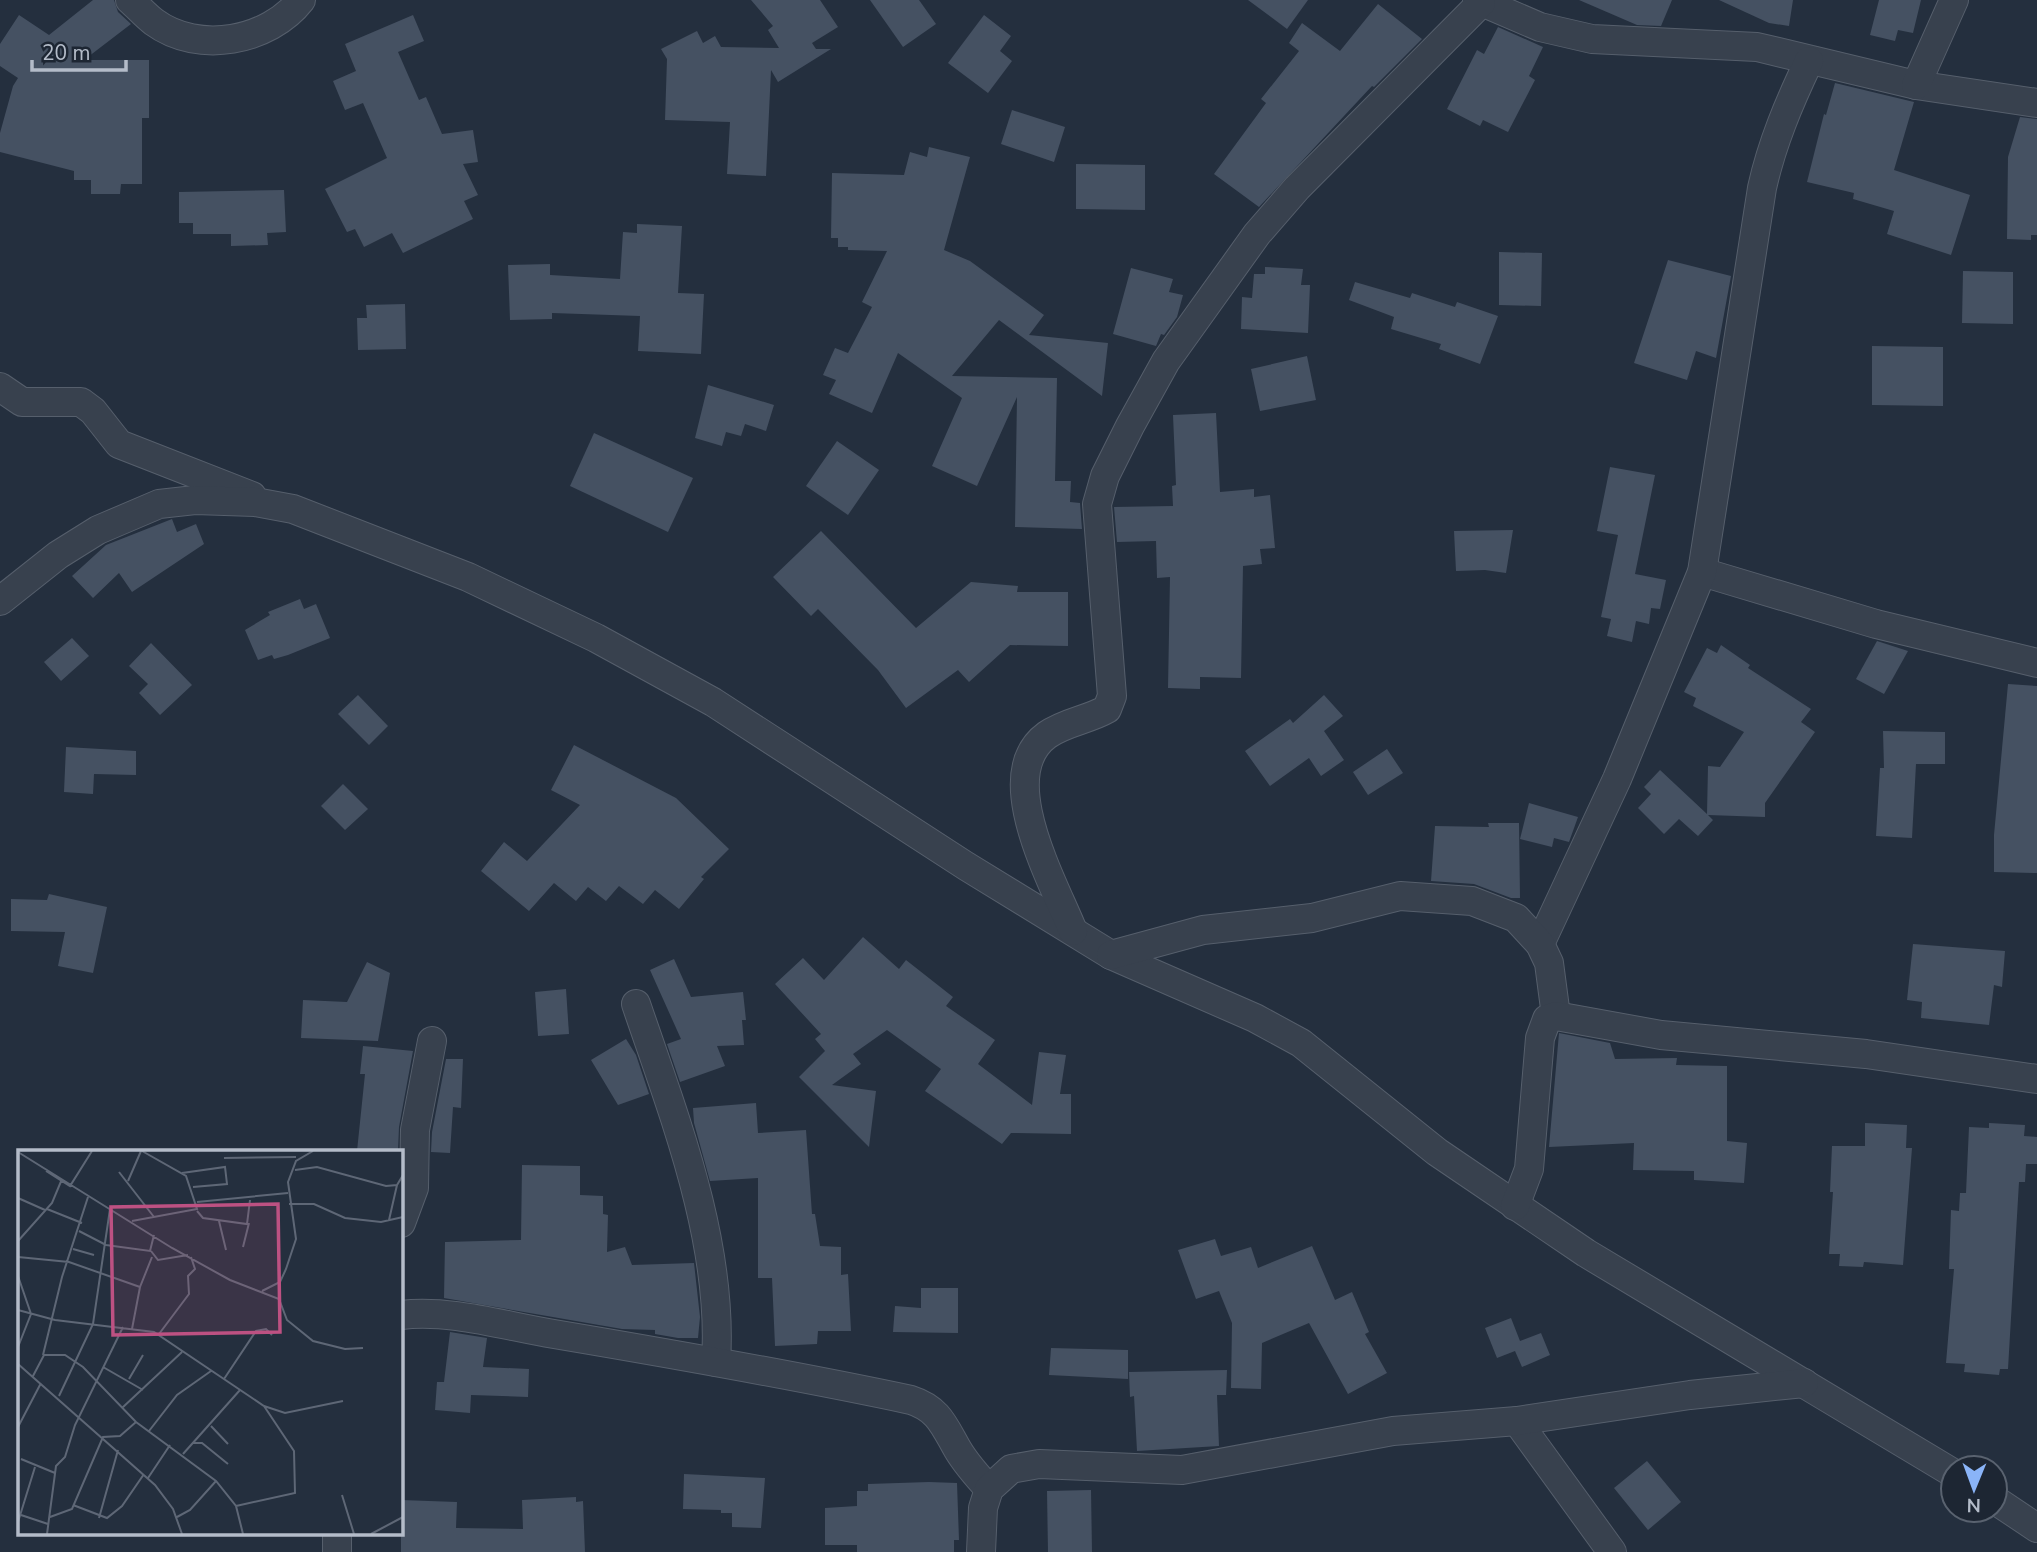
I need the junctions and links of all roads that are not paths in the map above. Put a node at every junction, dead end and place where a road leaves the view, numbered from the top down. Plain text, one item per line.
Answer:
1 (130, 0) edge
2 (301, 0) edge
3 (1954, 0) edge
4 (1479, 1) edge
5 (1809, 61) junction
6 (1916, 85) junction
7 (2037, 103) edge
8 (0, 387) edge
9 (274, 505) junction
10 (1702, 572) junction
11 (0, 601) edge
12 (2037, 663) edge
13 (1073, 931) junction
14 (1540, 944) junction
15 (1111, 955) junction
16 (636, 1004) dead end
17 (1556, 1016) junction
18 (432, 1041) dead end
19 (2037, 1079) edge
20 (1515, 1206) junction
21 (402, 1220) edge
22 (402, 1315) edge
23 (716, 1362) junction
24 (1804, 1383) junction
25 (1517, 1421) junction
26 (1939, 1465) edge
27 (989, 1489) junction
28 (2009, 1509) edge
29 (2037, 1528) edge
30 (337, 1534) edge
31 (337, 1552) edge
32 (981, 1552) edge
33 (1612, 1552) edge

1 - 2 street
3 - 6 street
4 - 5 street
4 - 13 street
5 - 6 street
5 - 10 street
6 - 7 street
8 - 9 street
9 - 11 street
9 - 13 street
10 - 12 street
10 - 14 street
13 - 15 street
14 - 15 street
14 - 17 street
15 - 20 street
16 - 23 street
17 - 19 street
17 - 20 street
18 - 21 street
20 - 24 street
22 - 23 street
23 - 27 street
24 - 25 street
24 - 26 street
25 - 27 street
25 - 33 street
27 - 32 street
28 - 29 street
30 - 31 street

